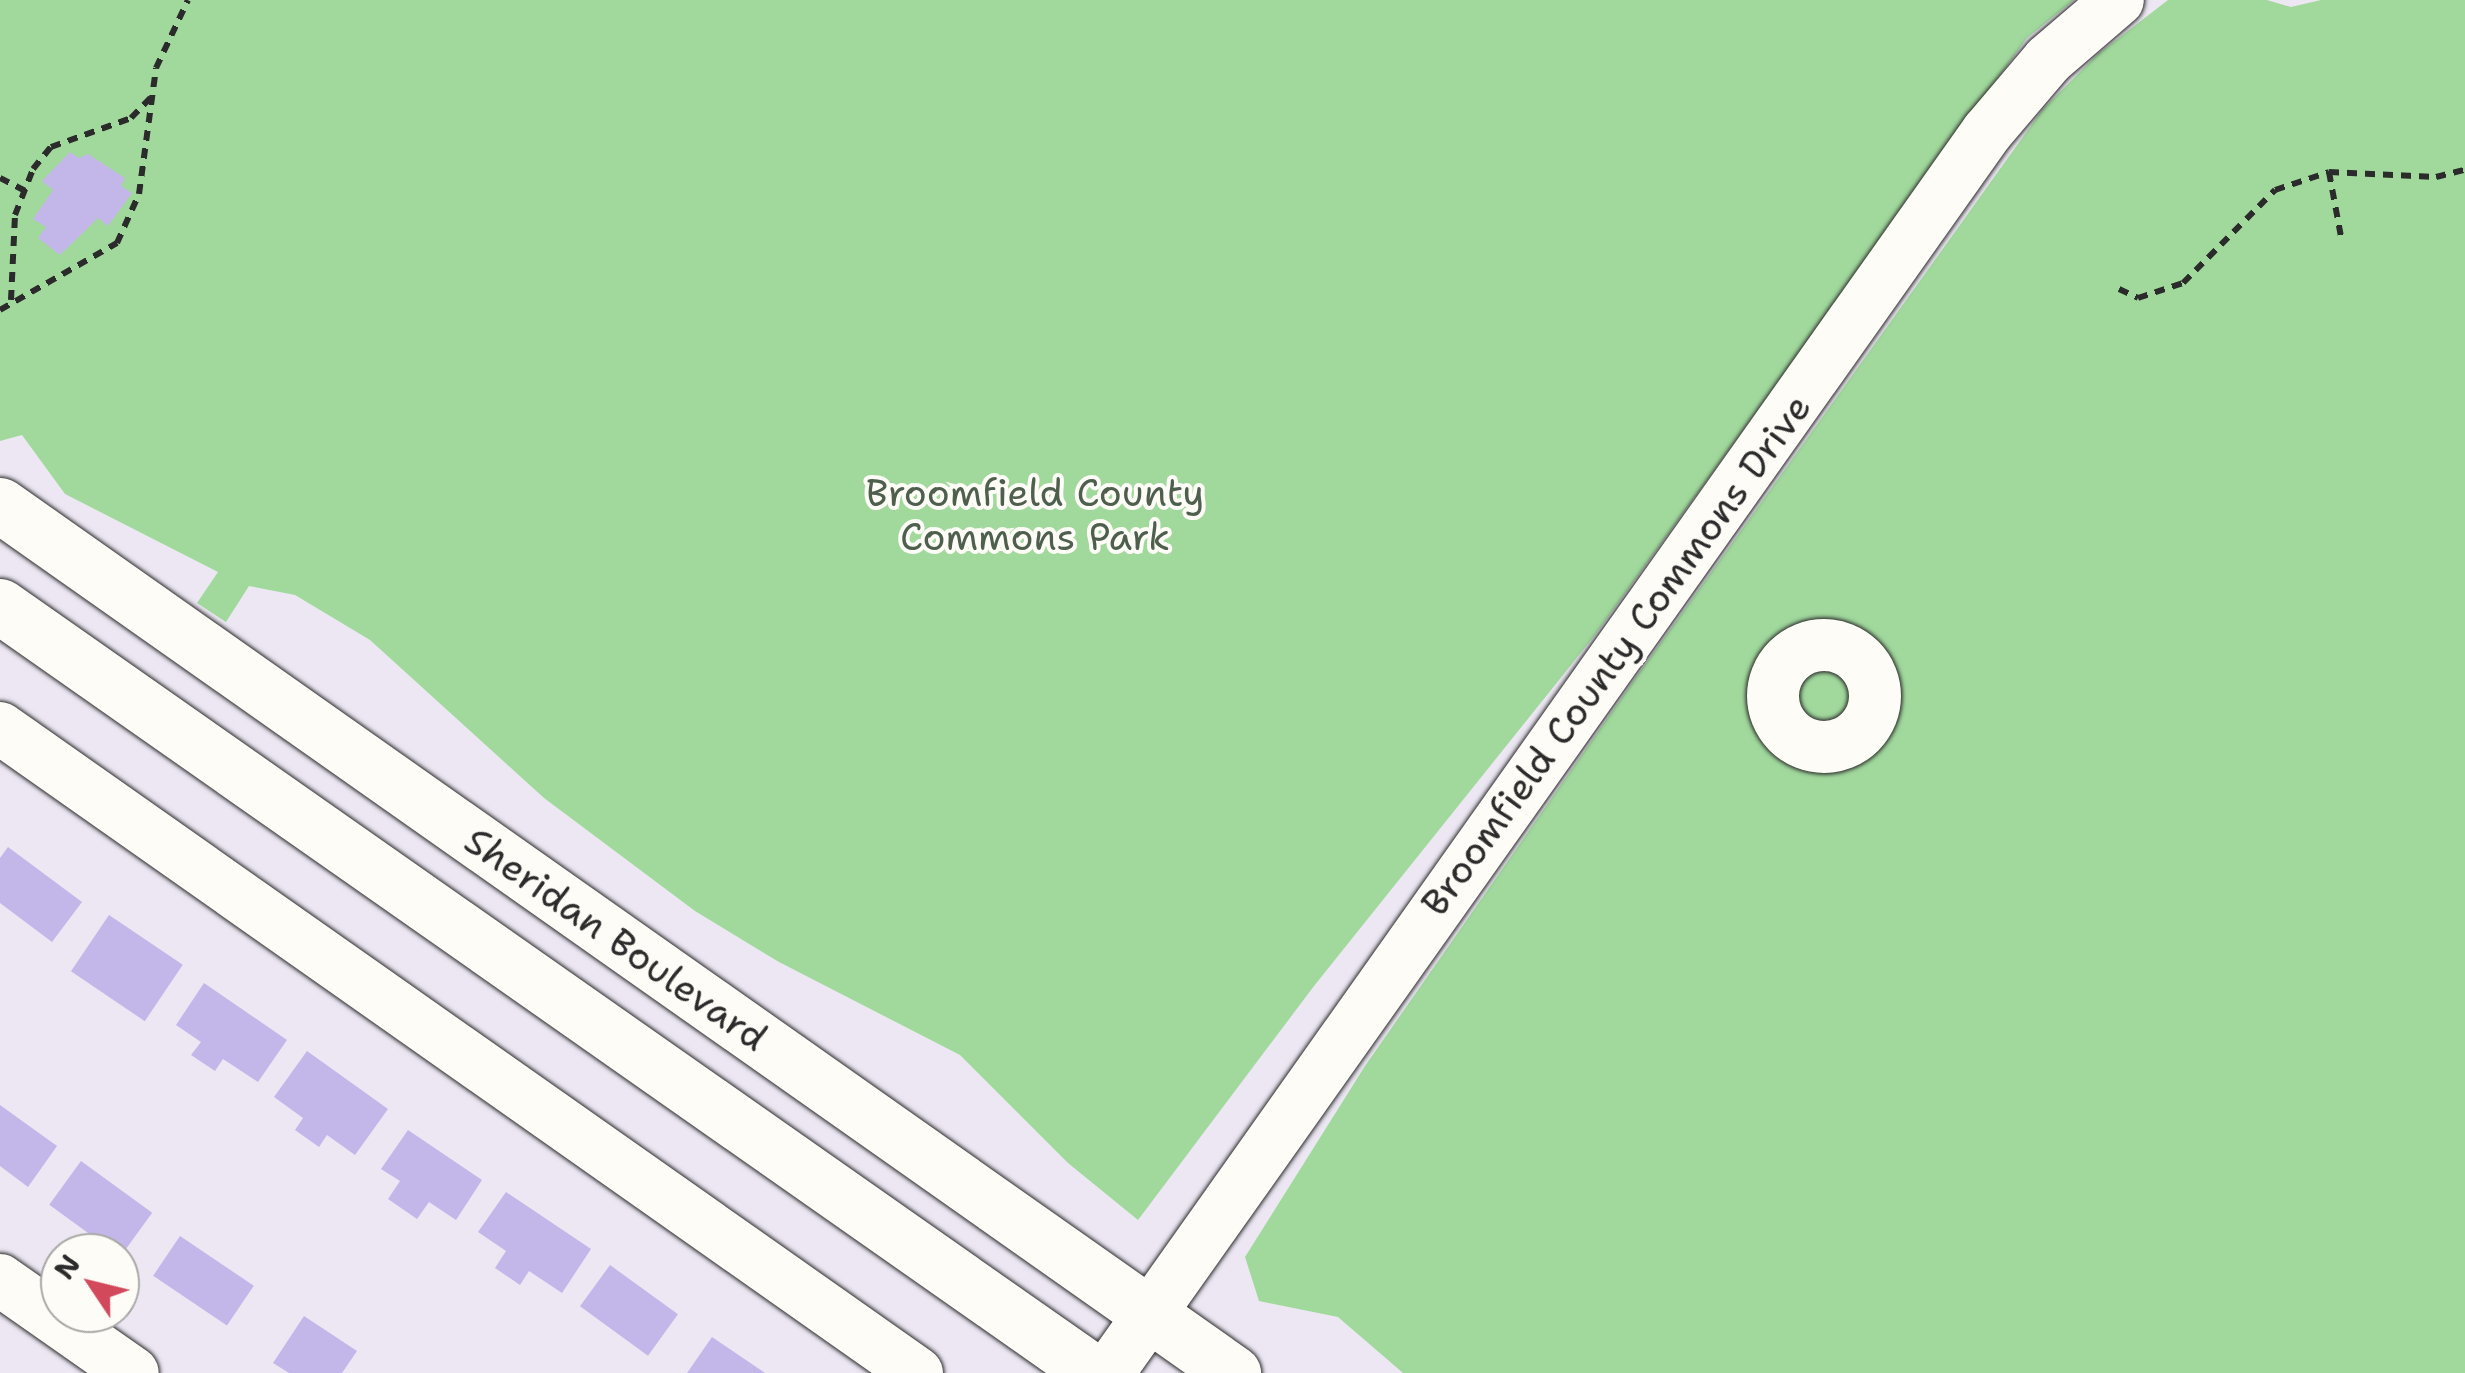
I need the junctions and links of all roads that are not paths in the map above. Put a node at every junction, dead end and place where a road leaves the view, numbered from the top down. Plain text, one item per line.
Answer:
1 (2118, 5) edge
2 (0, 505) edge
3 (0, 606) edge
4 (0, 728) edge
5 (0, 1280) edge
6 (1147, 1314) junction
7 (133, 1373) edge
8 (917, 1373) edge
9 (1094, 1373) edge
10 (1108, 1373) edge
11 (1233, 1373) edge

1 - 6 street, Broomfield County Commons Drive
2 - 6 main road, Sheridan Boulevard
3 - 9 main road
4 - 8 street
5 - 7 street
6 - 10 street, Broomfield County Commons Drive
6 - 11 main road, Sheridan Boulevard

